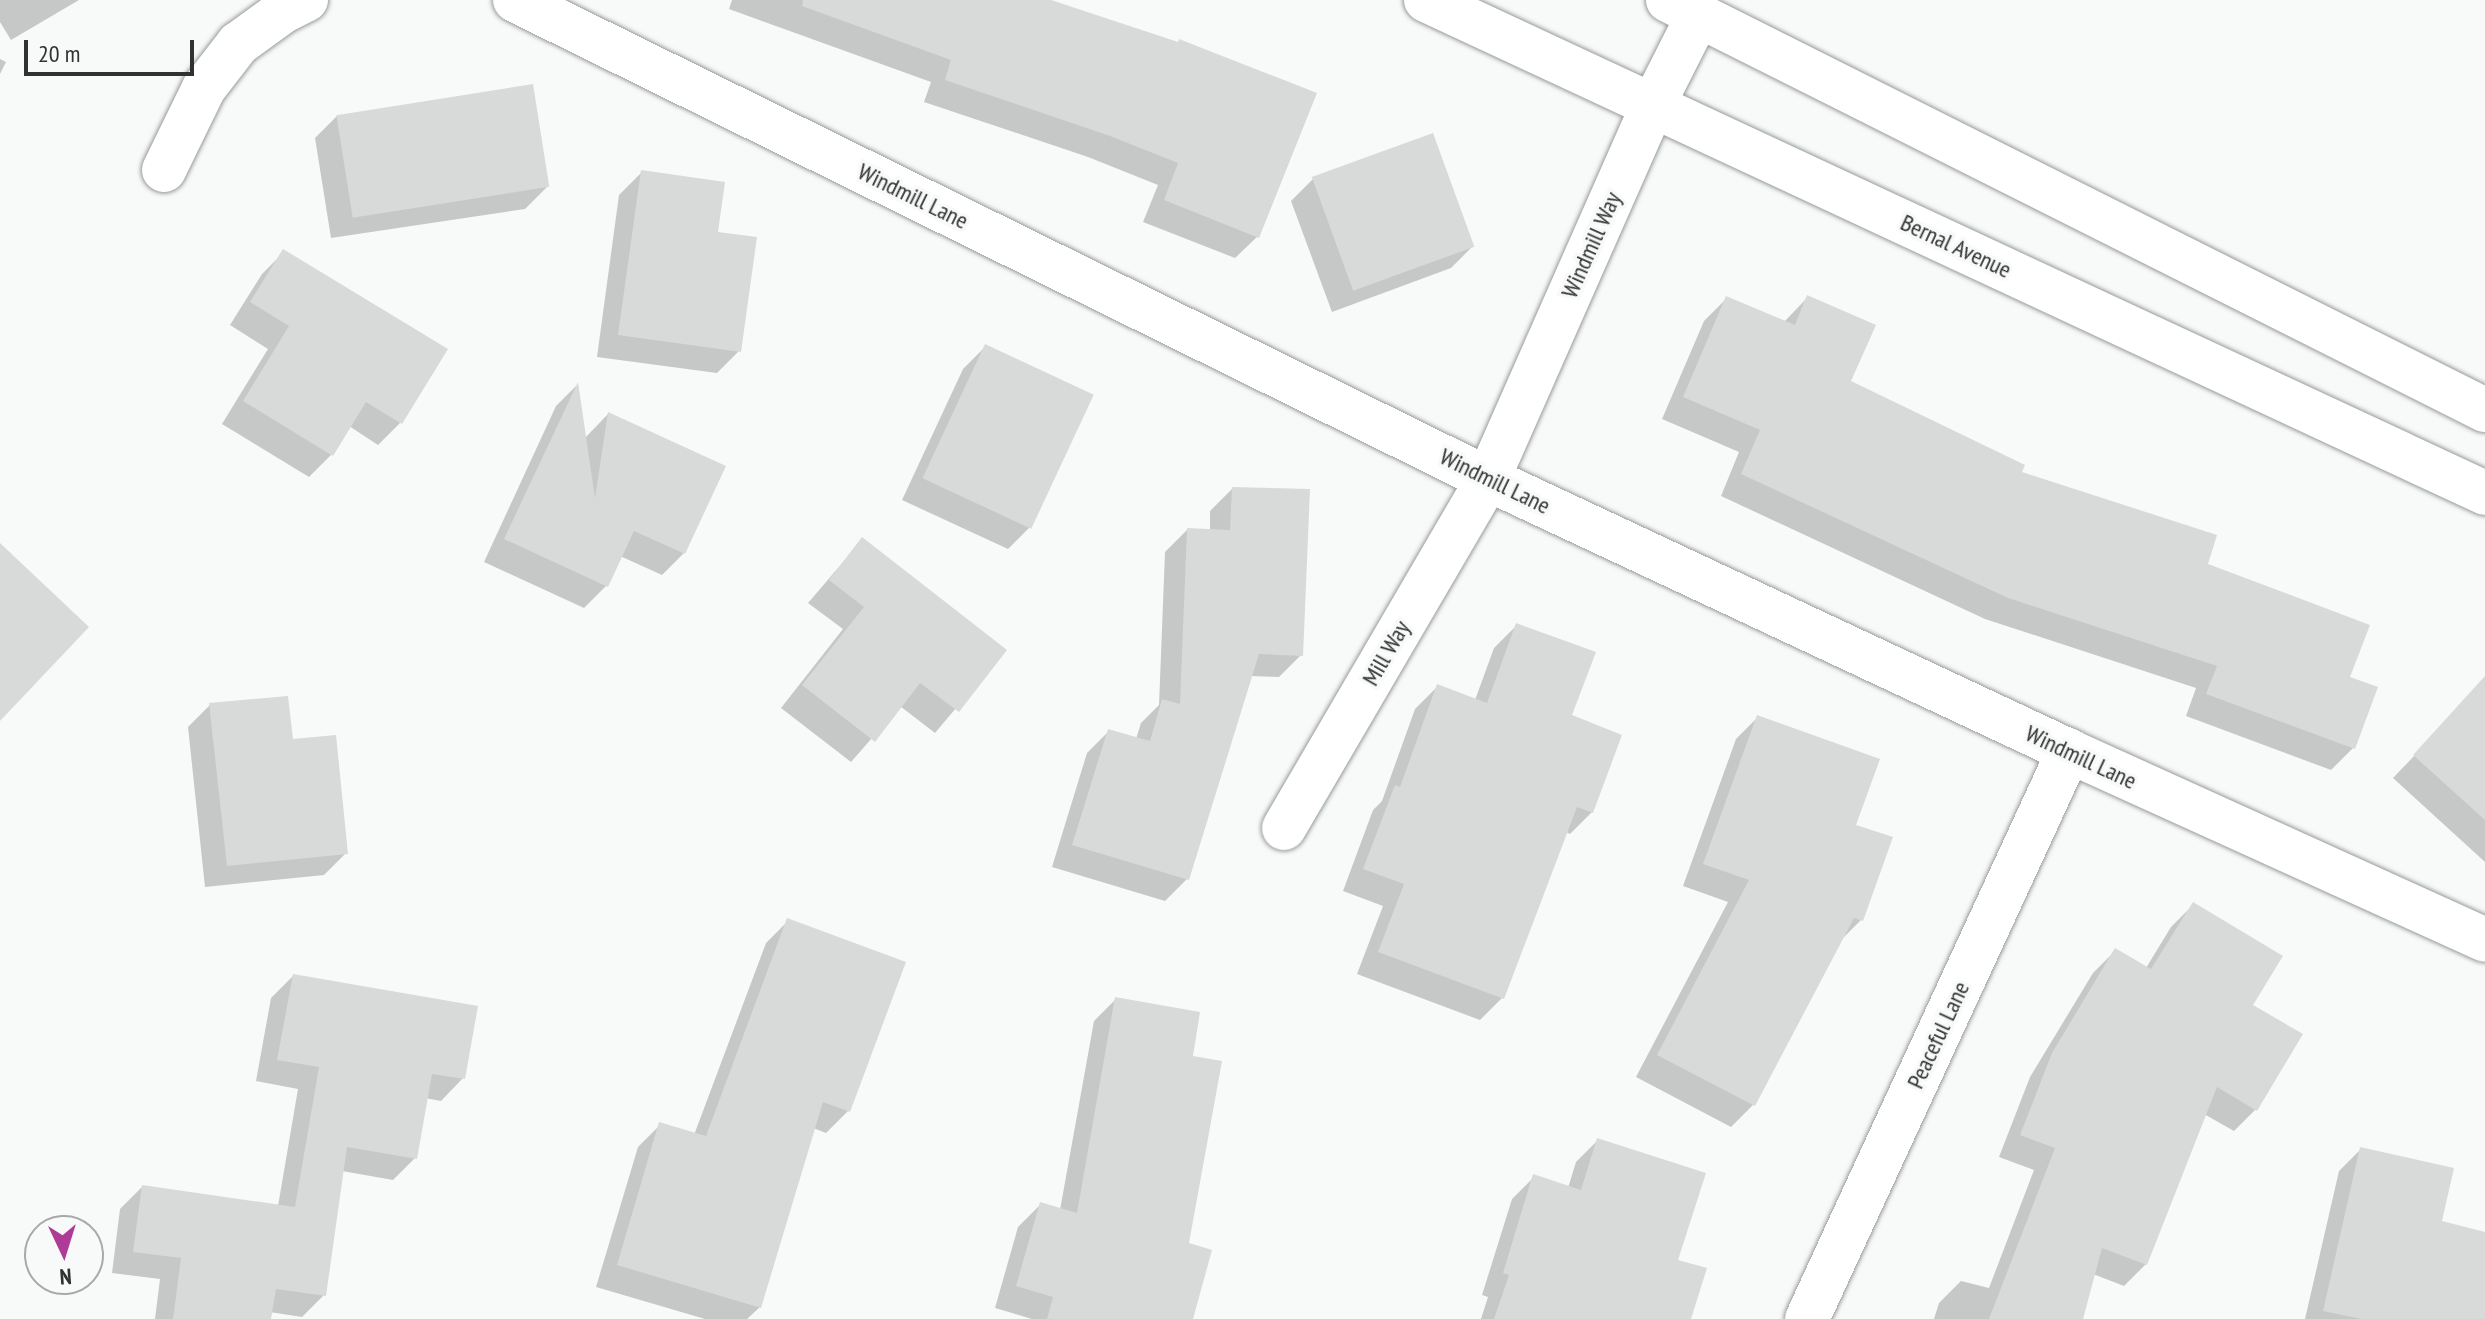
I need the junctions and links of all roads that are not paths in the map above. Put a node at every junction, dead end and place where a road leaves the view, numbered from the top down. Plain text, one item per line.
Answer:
1 (306, 0) edge
2 (515, 0) edge
3 (1426, 0) edge
4 (1684, 7) edge
5 (1653, 105) junction
6 (164, 170) dead end
7 (2485, 410) edge
8 (1488, 479) junction
9 (2485, 493) edge
10 (2069, 751) junction
11 (1284, 828) dead end
12 (2485, 940) edge
13 (1807, 1319) edge

1 - 6 street
2 - 8 street, Windmill Lane
3 - 5 street, Bernal Avenue
4 - 5 street, Windmill Way
4 - 7 street
5 - 8 street, Windmill Way
5 - 9 street, Bernal Avenue
8 - 10 street, Windmill Lane
8 - 11 street, Mill Way
10 - 12 street, Windmill Lane
10 - 13 street, Peaceful Lane

